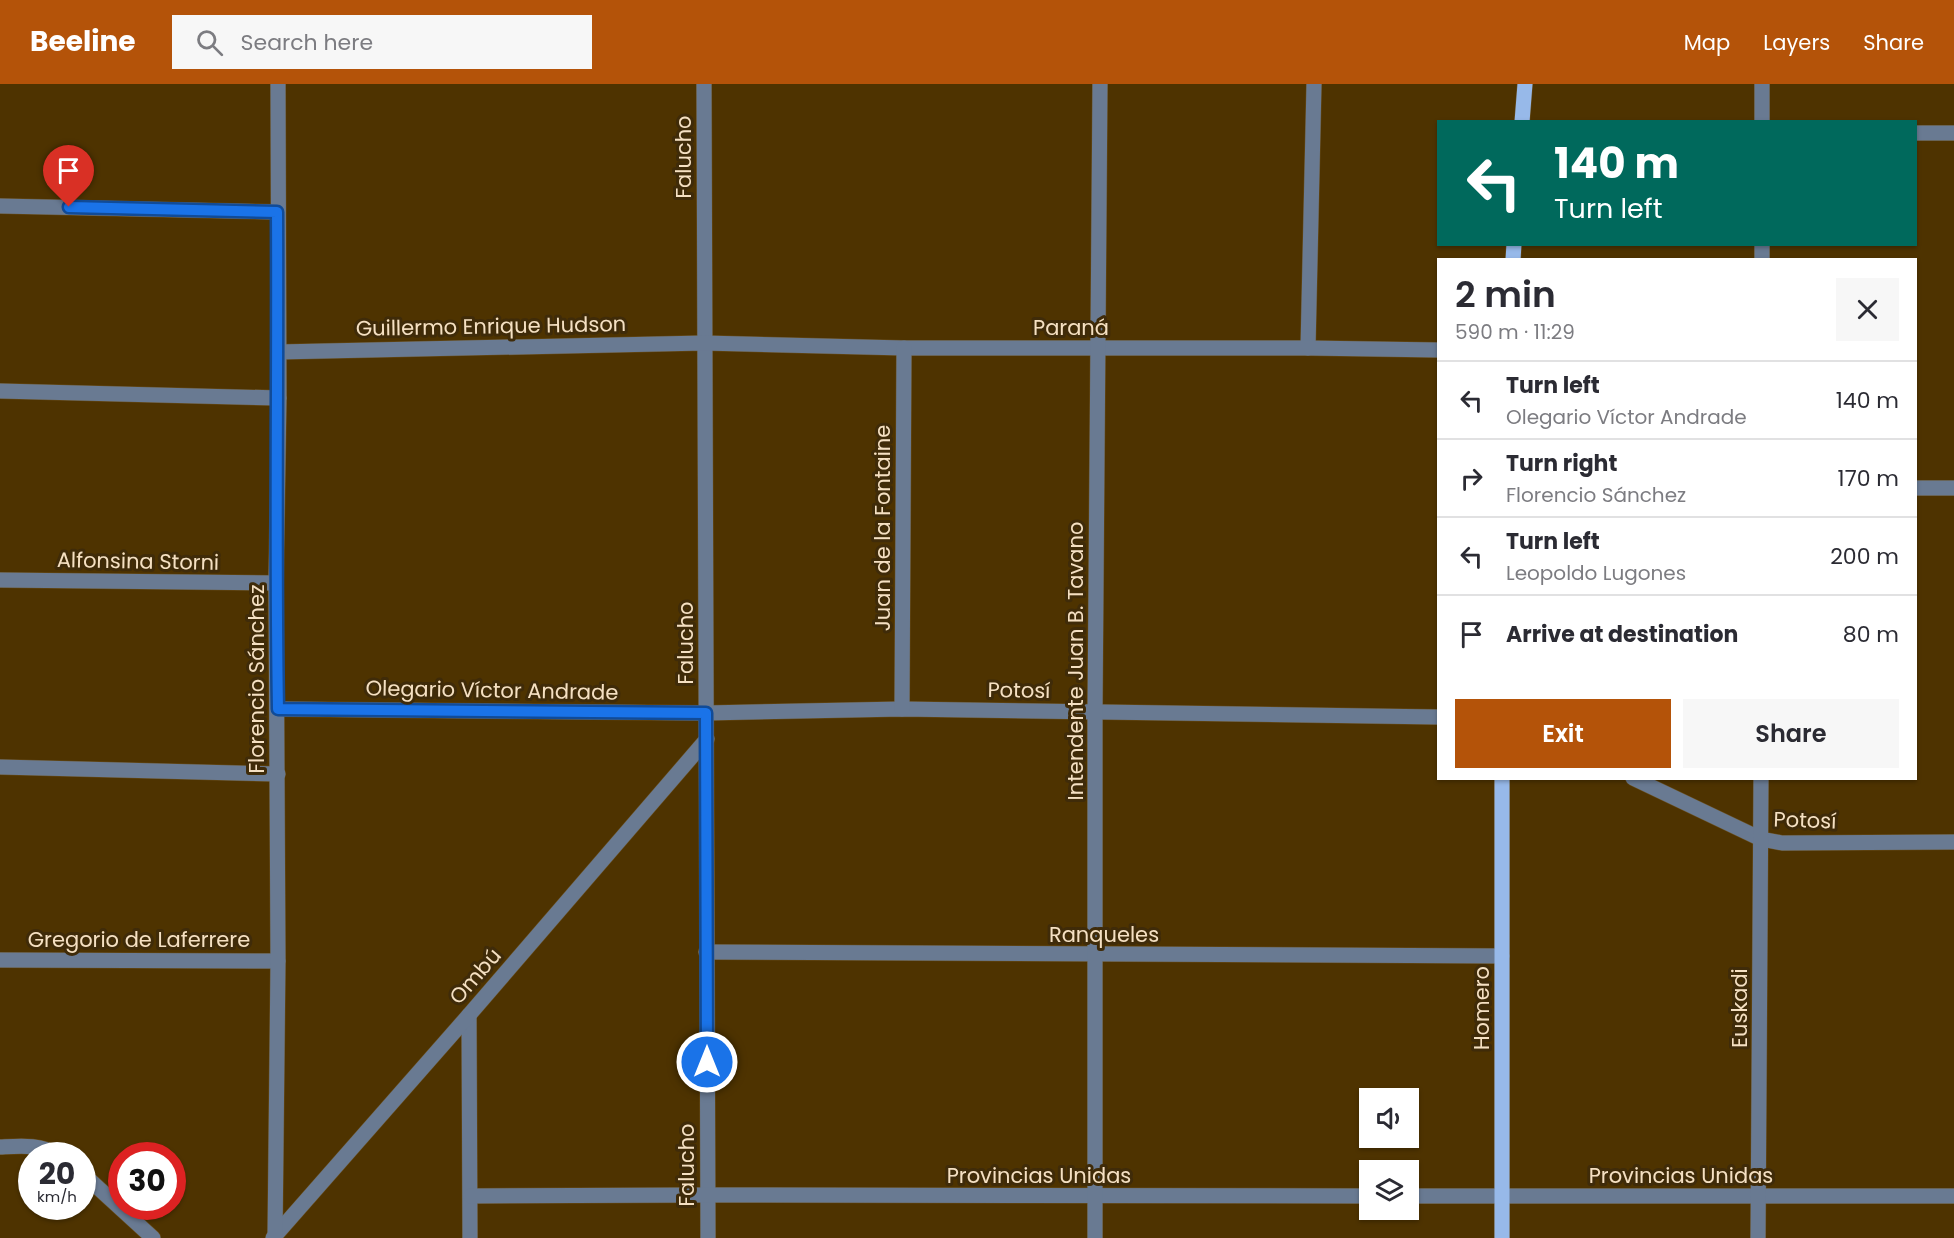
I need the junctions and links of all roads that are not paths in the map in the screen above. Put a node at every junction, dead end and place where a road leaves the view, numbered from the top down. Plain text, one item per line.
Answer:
1 (278, 84) edge
2 (704, 84) edge
3 (1100, 84) edge
4 (1314, 84) edge
5 (1525, 84) edge
6 (1762, 84) edge
7 (1522, 120) edge
8 (1762, 120) edge
9 (1917, 133) edge
10 (1954, 134) edge
11 (0, 206) edge
12 (277, 212) junction
13 (704, 342) junction
14 (1098, 347) junction
15 (904, 348) junction
16 (1308, 348) junction
17 (1437, 350) edge
18 (278, 352) junction
19 (0, 391) edge
20 (279, 398) junction
21 (1917, 488) edge
22 (1954, 488) edge
23 (0, 580) edge
24 (276, 583) junction
25 (278, 709) junction
26 (902, 709) junction
27 (1095, 712) junction
28 (706, 713) junction
29 (1437, 717) edge
30 (706, 739) junction
31 (0, 767) edge
32 (278, 774) junction
33 (1502, 780) edge
34 (1637, 780) edge
35 (1761, 780) edge
36 (1761, 839) junction
37 (1954, 842) edge
38 (706, 952) junction
39 (1095, 955) junction
40 (1502, 956) junction
41 (0, 960) edge
42 (278, 961) junction
43 (469, 1015) junction
44 (18, 1146) edge
45 (0, 1147) edge
46 (96, 1186) edge
47 (708, 1195) junction
48 (471, 1196) junction
49 (1095, 1196) junction
50 (1359, 1196) edge
51 (1419, 1196) edge
52 (1502, 1196) junction
53 (1758, 1196) junction
54 (1954, 1196) edge
55 (274, 1237) edge
56 (153, 1238) edge
57 (470, 1238) edge
58 (708, 1238) edge
59 (1095, 1238) edge
60 (1502, 1238) edge
61 (1758, 1238) edge

1 - 12 street, Florencio Sánchez
2 - 13 street, Falucho
3 - 14 street, Intendente Juan B. Tavano
4 - 16 street
5 - 7 main road
6 - 8 street
9 - 10 street
11 - 12 street
12 - 18 street, Florencio Sánchez
13 - 15 street, Paraná
13 - 18 street, Guillermo Enrique Hudson
13 - 28 street, Falucho
14 - 15 street, Paraná
14 - 16 street, Paraná
14 - 27 street, Intendente Juan B. Tavano
15 - 26 street, Juan de la Fontaine
16 - 17 street, Paraná
18 - 20 street, Florencio Sánchez
19 - 20 street
20 - 24 street, Florencio Sánchez
21 - 22 street
23 - 24 street, Alfonsina Storni
24 - 25 street, Florencio Sánchez
25 - 28 street, Olegario Víctor Andrade
25 - 32 street, Florencio Sánchez
26 - 27 street, Potosí
26 - 28 street, Potosí
27 - 29 street, Potosí
27 - 39 street, Intendente Juan B. Tavano
28 - 30 street, Falucho
30 - 38 street, Falucho
30 - 43 street, Ombú
31 - 32 street
32 - 42 street, Florencio Sánchez
33 - 40 main road, Homero
34 - 36 street, Potosí
35 - 36 street, Euskadi
36 - 37 street, Potosí
36 - 53 street, Euskadi
38 - 39 street, Ranqueles
38 - 47 street, Falucho
39 - 40 street, Ranqueles
39 - 49 street, Intendente Juan B. Tavano
40 - 52 main road, Homero
41 - 42 street, Gregorio de Laferrere
42 - 55 street, Florencio Sánchez
43 - 48 street
43 - 55 street, Ombú
44 - 45 street
46 - 56 street
47 - 48 street, Provincias Unidas
47 - 49 street, Provincias Unidas
47 - 58 street, Falucho
48 - 57 street
49 - 50 street, Provincias Unidas
49 - 59 street, Intendente Juan B. Tavano
51 - 52 street, Provincias Unidas
52 - 53 street, Provincias Unidas
52 - 60 main road, Homero
53 - 54 street, Provincias Unidas
53 - 61 street, Euskadi

